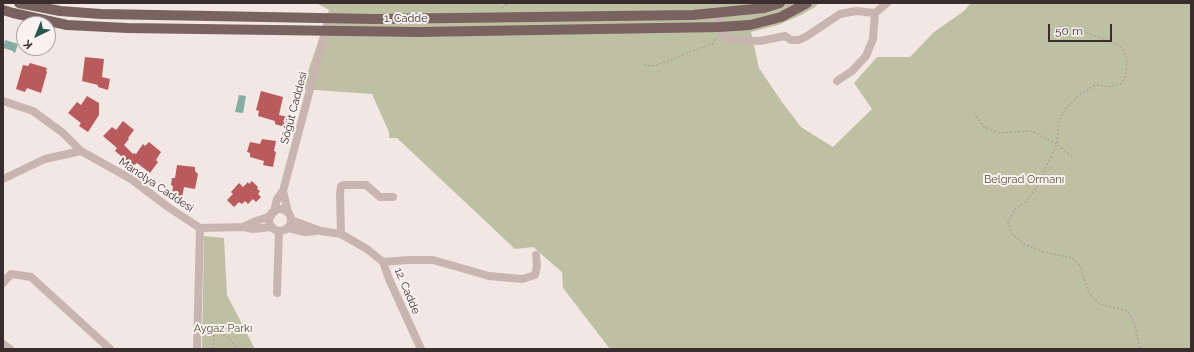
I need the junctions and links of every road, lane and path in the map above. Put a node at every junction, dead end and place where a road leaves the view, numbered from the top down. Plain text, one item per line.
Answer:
1 (19, 3) edge
2 (509, 3) edge
3 (780, 3) edge
4 (807, 3) edge
5 (887, 3) edge
6 (501, 8) dead end
7 (3, 10) edge
8 (717, 13) junction
9 (876, 13) junction
10 (329, 18) junction
11 (326, 31) junction
12 (722, 31) junction
13 (1083, 31) dead end
14 (644, 65) dead end
15 (837, 81) dead end
16 (3, 101) edge
17 (974, 113) dead end
18 (1057, 144) junction
19 (81, 151) junction
20 (1074, 158) dead end
21 (3, 179) edge
22 (283, 191) junction
23 (393, 197) dead end
24 (272, 214) junction
25 (289, 216) junction
26 (243, 227) junction
27 (200, 228) junction
28 (288, 228) junction
29 (275, 229) junction
30 (320, 231) junction
31 (341, 234) junction
32 (536, 255) dead end
33 (383, 262) junction
34 (3, 283) edge
35 (277, 293) dead end
36 (197, 329) junction
37 (214, 329) junction
38 (3, 344) edge
39 (10, 349) edge
40 (110, 349) edge
41 (197, 349) edge
42 (213, 349) edge
43 (237, 349) edge
44 (421, 349) edge
45 (1140, 349) edge

1 - 10 main road, 1. Cadde
2 - 6 path
3 - 8 main road, 1. Cadde
4 - 12 main road, 1. Cadde
5 - 9 street
7 - 11 main road, 1. Cadde
8 - 10 main road, 1. Cadde
8 - 12 street
9 - 12 street
9 - 15 street
10 - 11 street, Söğüt Caddesi
11 - 12 main road, 1. Cadde
11 - 22 street, Söğüt Caddesi
12 - 14 path
13 - 18 path
16 - 19 street, Manolya Caddesi
17 - 18 path
18 - 20 path
18 - 45 path
19 - 21 street
19 - 27 street, Manolya Caddesi
22 - 24 street, Söğüt Caddesi
22 - 25 street
23 - 31 street
24 - 25 street
24 - 26 street
24 - 29 street
25 - 28 street
25 - 30 street
26 - 27 street
26 - 29 street
27 - 36 street
28 - 29 street
28 - 30 street
29 - 35 street
30 - 31 street, 12. Cadde
31 - 33 street, 12. Cadde
32 - 33 street
33 - 44 street, 12. Cadde
34 - 40 street
36 - 37 path
36 - 41 street
37 - 42 path
37 - 43 path
38 - 39 street

